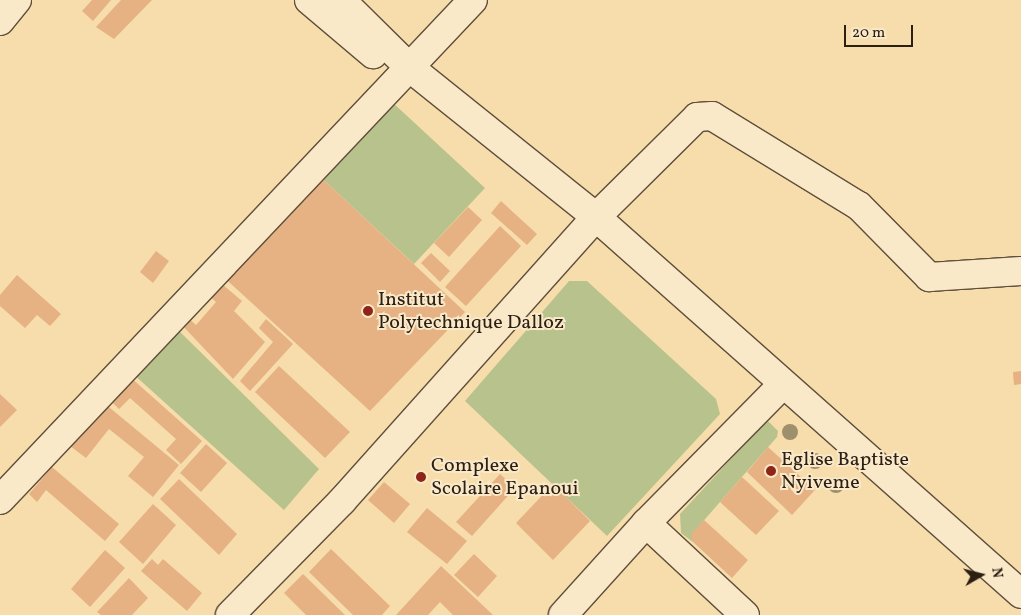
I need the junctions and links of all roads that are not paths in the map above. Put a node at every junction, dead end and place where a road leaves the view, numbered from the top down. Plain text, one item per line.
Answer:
1 (17, 0) edge
2 (309, 0) edge
3 (342, 0) edge
4 (453, 0) edge
5 (473, 0) edge
6 (0, 21) edge
7 (400, 68) junction
8 (596, 217) junction
9 (1021, 271) edge
10 (781, 386) junction
11 (0, 499) edge
12 (646, 523) junction
13 (1021, 594) edge
14 (230, 615) edge
15 (563, 615) edge
16 (745, 615) edge

1 - 6 street
2 - 7 street
3 - 7 street
4 - 7 street
5 - 7 street
7 - 8 street
7 - 11 street
8 - 9 street
8 - 10 street
8 - 14 street
10 - 12 street
10 - 13 street
12 - 15 street
12 - 16 street

